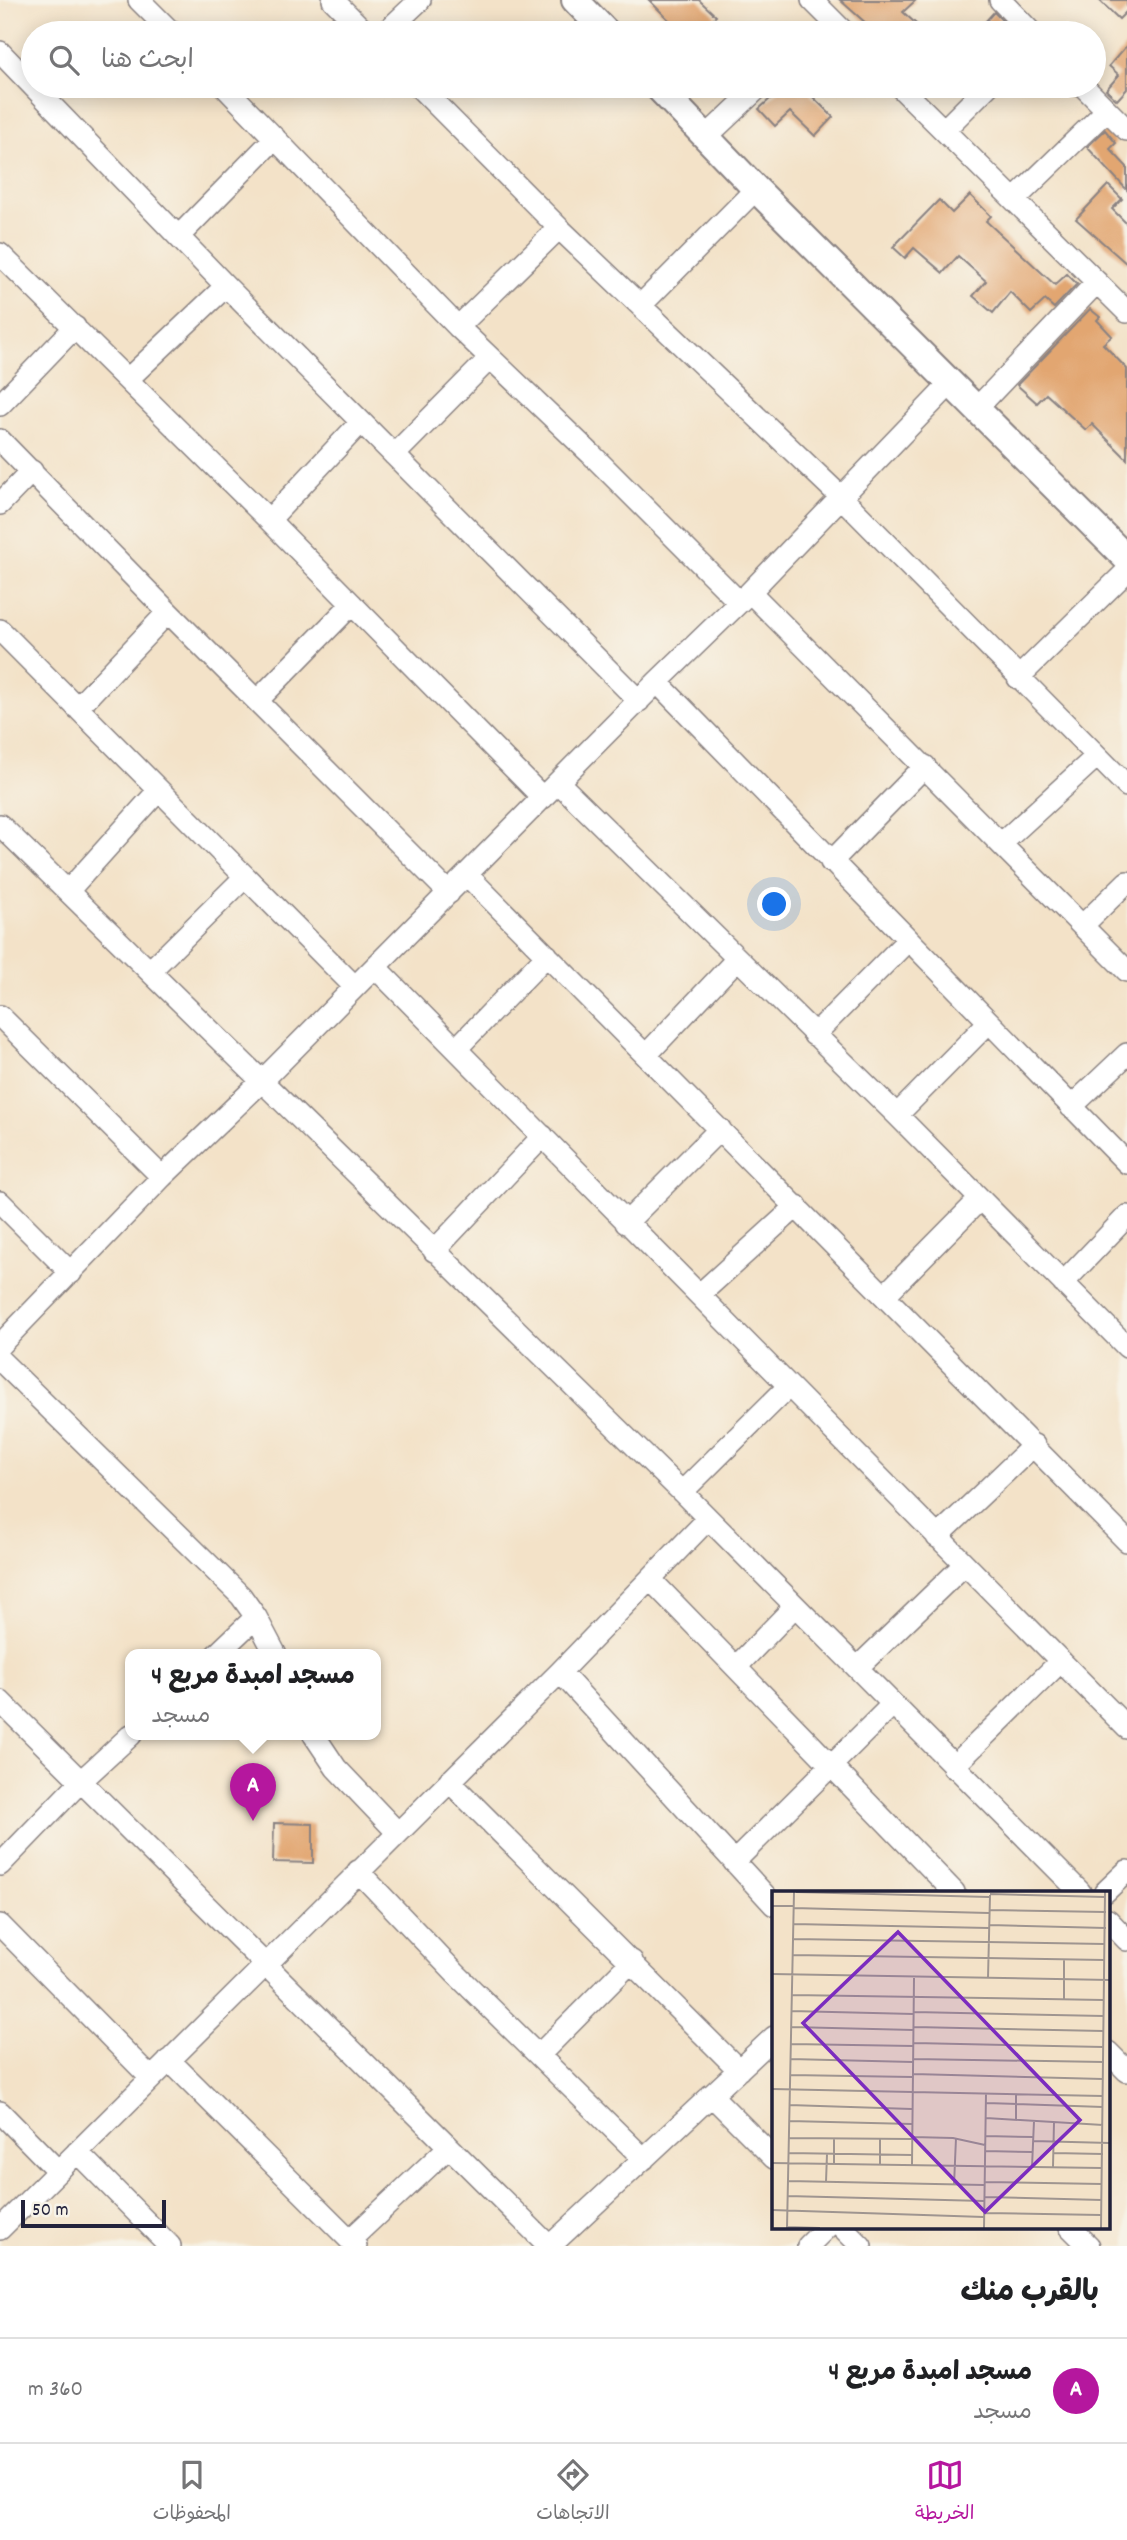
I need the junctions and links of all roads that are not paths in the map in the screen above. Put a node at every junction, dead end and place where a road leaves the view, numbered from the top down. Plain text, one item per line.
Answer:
1 (139, 0) edge
2 (333, 0) edge
3 (420, 0) edge
4 (575, 0) edge
5 (812, 0) edge
6 (1000, 0) edge
7 (160, 21) edge
8 (354, 21) edge
9 (398, 21) edge
10 (595, 21) edge
11 (825, 21) edge
12 (1020, 21) edge
13 (0, 52) edge
14 (21, 74) edge
15 (45, 98) edge
16 (236, 98) edge
17 (430, 98) edge
18 (669, 98) edge
19 (747, 98) edge
20 (911, 98) edge
21 (976, 98) edge
22 (1095, 98) edge
23 (1107, 110) junction
24 (944, 130) junction
25 (1127, 130) edge
26 (706, 137) junction
27 (275, 138) junction
28 (756, 189) junction
29 (1014, 200) junction
30 (559, 228) junction
31 (179, 236) junction
32 (0, 254) edge
33 (1097, 282) junction
34 (226, 286) junction
35 (641, 305) junction
36 (1127, 312) edge
37 (75, 327) junction
38 (458, 327) junction
39 (490, 358) junction
40 (128, 379) junction
41 (951, 383) junction
42 (0, 405) edge
43 (977, 408) junction
44 (361, 422) junction
45 (0, 440) edge
46 (394, 455) junction
47 (32, 471) junction
48 (840, 496) junction
49 (0, 504) edge
50 (269, 520) junction
51 (1127, 559) edge
52 (1127, 571) edge
53 (745, 597) junction
54 (352, 604) junction
55 (168, 612) junction
56 (0, 631) edge
57 (1018, 678) junction
58 (657, 682) junction
59 (257, 701) junction
60 (639, 701) junction
61 (77, 708) junction
62 (1097, 756) junction
63 (925, 766) junction
64 (559, 783) junction
65 (1127, 786) edge
66 (159, 790) junction
67 (543, 798) junction
68 (0, 825) edge
69 (1002, 843) junction
70 (831, 862) junction
71 (467, 874) junction
72 (245, 877) junction
73 (1127, 881) edge
74 (68, 891) junction
75 (449, 893) junction
76 (1083, 925) junction
77 (908, 940) junction
78 (547, 955) junction
79 (737, 959) junction
80 (375, 967) junction
81 (150, 971) junction
82 (1127, 971) edge
83 (355, 988) junction
84 (0, 1016) edge
85 (988, 1023) junction
86 (814, 1035) junction
87 (457, 1048) junction
88 (647, 1054) junction
89 (1127, 1054) edge
90 (261, 1082) junction
91 (1072, 1107) junction
92 (897, 1115) junction
93 (720, 1129) junction
94 (543, 1136) junction
95 (1127, 1163) edge
96 (162, 1177) junction
97 (979, 1200) junction
98 (0, 1202) edge
99 (797, 1206) junction
100 (1127, 1216) edge
101 (626, 1223) junction
102 (435, 1251) junction
103 (71, 1273) junction
104 (1063, 1283) junction
105 (699, 1295) junction
106 (885, 1295) junction
107 (0, 1345) edge
108 (1127, 1347) edge
109 (0, 1360) edge
110 (789, 1386) junction
111 (1034, 1445) junction
112 (682, 1492) junction
113 (708, 1519) junction
114 (937, 1537) junction
115 (1127, 1541) edge
116 (965, 1564) junction
117 (650, 1579) junction
118 (795, 1606) junction
119 (256, 1617) junction
120 (222, 1649) edge
121 (273, 1649) edge
122 (1061, 1661) junction
123 (736, 1667) junction
124 (856, 1668) junction
125 (559, 1672) junction
126 (0, 1700) edge
127 (892, 1705) junction
128 (1127, 1728) edge
129 (126, 1740) edge
130 (317, 1740) edge
131 (832, 1766) junction
132 (953, 1768) junction
133 (81, 1781) junction
134 (449, 1781) junction
135 (397, 1832) junction
136 (734, 1862) junction
137 (0, 1865) edge
138 (358, 1871) junction
139 (1127, 1871) edge
140 (953, 1891) edge
141 (1079, 1891) edge
142 (1106, 1891) edge
143 (772, 1903) edge
144 (1110, 1922) edge
145 (0, 1925) edge
146 (1127, 1940) edge
147 (632, 1961) junction
148 (265, 1964) junction
149 (772, 2039) edge
150 (540, 2054) junction
151 (1110, 2054) edge
152 (169, 2060) junction
153 (739, 2070) junction
154 (1127, 2071) edge
155 (151, 2078) junction
156 (711, 2095) junction
157 (0, 2112) edge
158 (449, 2147) junction
159 (77, 2152) junction
160 (772, 2156) edge
161 (644, 2158) junction
162 (58, 2171) junction
163 (826, 2228) edge
164 (843, 2228) edge
165 (1071, 2228) edge
166 (0, 2229) edge
167 (353, 2243) edge
168 (170, 2246) edge
169 (549, 2246) edge
170 (807, 2246) edge
171 (861, 2246) edge
172 (1089, 2246) edge

1 - 7 street
2 - 8 street
3 - 9 street
4 - 10 street
5 - 11 street
6 - 12 street
13 - 14 street
15 - 31 street
16 - 27 street
17 - 30 street
18 - 26 street
19 - 26 street
20 - 24 street
21 - 24 street
22 - 23 street
23 - 25 street
23 - 29 street
24 - 29 street
26 - 28 street
27 - 31 street
27 - 38 street
28 - 35 street
28 - 41 street
29 - 33 street
30 - 35 street
30 - 38 street
31 - 34 street
32 - 37 street
33 - 36 street
33 - 43 street
34 - 40 street
34 - 44 street
35 - 48 street
37 - 40 street
37 - 42 street
38 - 39 street
39 - 46 street
39 - 53 street
40 - 50 street
41 - 43 street
41 - 48 street
43 - 51 street
44 - 46 street
44 - 50 street
45 - 47 street
46 - 60 street
47 - 49 street
47 - 55 street
48 - 53 street
48 - 57 street
50 - 54 street
52 - 57 street
53 - 58 street
53 - 63 street
54 - 59 street
54 - 67 street
55 - 59 street
55 - 61 street
56 - 61 street
57 - 62 street
58 - 60 street
58 - 70 street
59 - 75 street
60 - 64 street
61 - 66 street
62 - 65 street
62 - 69 street
63 - 69 street
63 - 70 street
64 - 67 street
64 - 79 street
66 - 72 street
66 - 74 street
67 - 71 street
68 - 74 street
69 - 76 street
70 - 77 street
71 - 75 street
71 - 78 street
72 - 81 street
72 - 83 street
73 - 76 street
74 - 81 street
75 - 80 street
76 - 82 street
77 - 85 street
77 - 86 street
78 - 87 street
78 - 88 street
79 - 86 street
79 - 88 street
80 - 83 street
80 - 87 street
81 - 90 street
83 - 90 street
84 - 96 street
85 - 91 street
85 - 92 street
86 - 92 street
87 - 94 street
88 - 93 street
89 - 91 street
90 - 96 street
90 - 102 street
91 - 95 street
92 - 97 street
93 - 99 street
93 - 101 street
94 - 101 street
94 - 102 street
96 - 103 street
97 - 104 street
97 - 106 street
98 - 103 street
99 - 105 street
99 - 106 street
100 - 104 street
101 - 105 street
102 - 112 street
103 - 107 street
104 - 108 street
105 - 110 street
106 - 111 street
109 - 119 street
110 - 112 street
110 - 114 street
111 - 114 street
111 - 115 street
112 - 113 street
113 - 117 street
113 - 118 street
114 - 116 street
116 - 122 street
116 - 124 street
117 - 123 street
117 - 125 street
118 - 123 street
118 - 124 street
119 - 120 street
119 - 121 street
122 - 128 street
122 - 132 street
123 - 131 street
124 - 127 street
125 - 134 street
125 - 136 street
126 - 133 street
127 - 131 street
127 - 132 street
129 - 133 street
130 - 135 street
131 - 136 street
131 - 140 street
132 - 141 street
133 - 137 street
133 - 148 street
134 - 135 street
134 - 147 street
135 - 138 street
136 - 143 street
138 - 148 street
138 - 150 street
139 - 142 street
144 - 146 street
145 - 155 street
147 - 150 street
147 - 153 street
148 - 152 street
148 - 158 street
149 - 153 street
150 - 161 street
151 - 154 street
152 - 155 street
152 - 167 street
153 - 156 street
155 - 159 street
156 - 160 street
156 - 161 street
157 - 162 street
158 - 167 street
158 - 169 street
159 - 162 street
159 - 168 street
161 - 169 street
162 - 166 street
163 - 170 street
164 - 171 street
165 - 172 street

